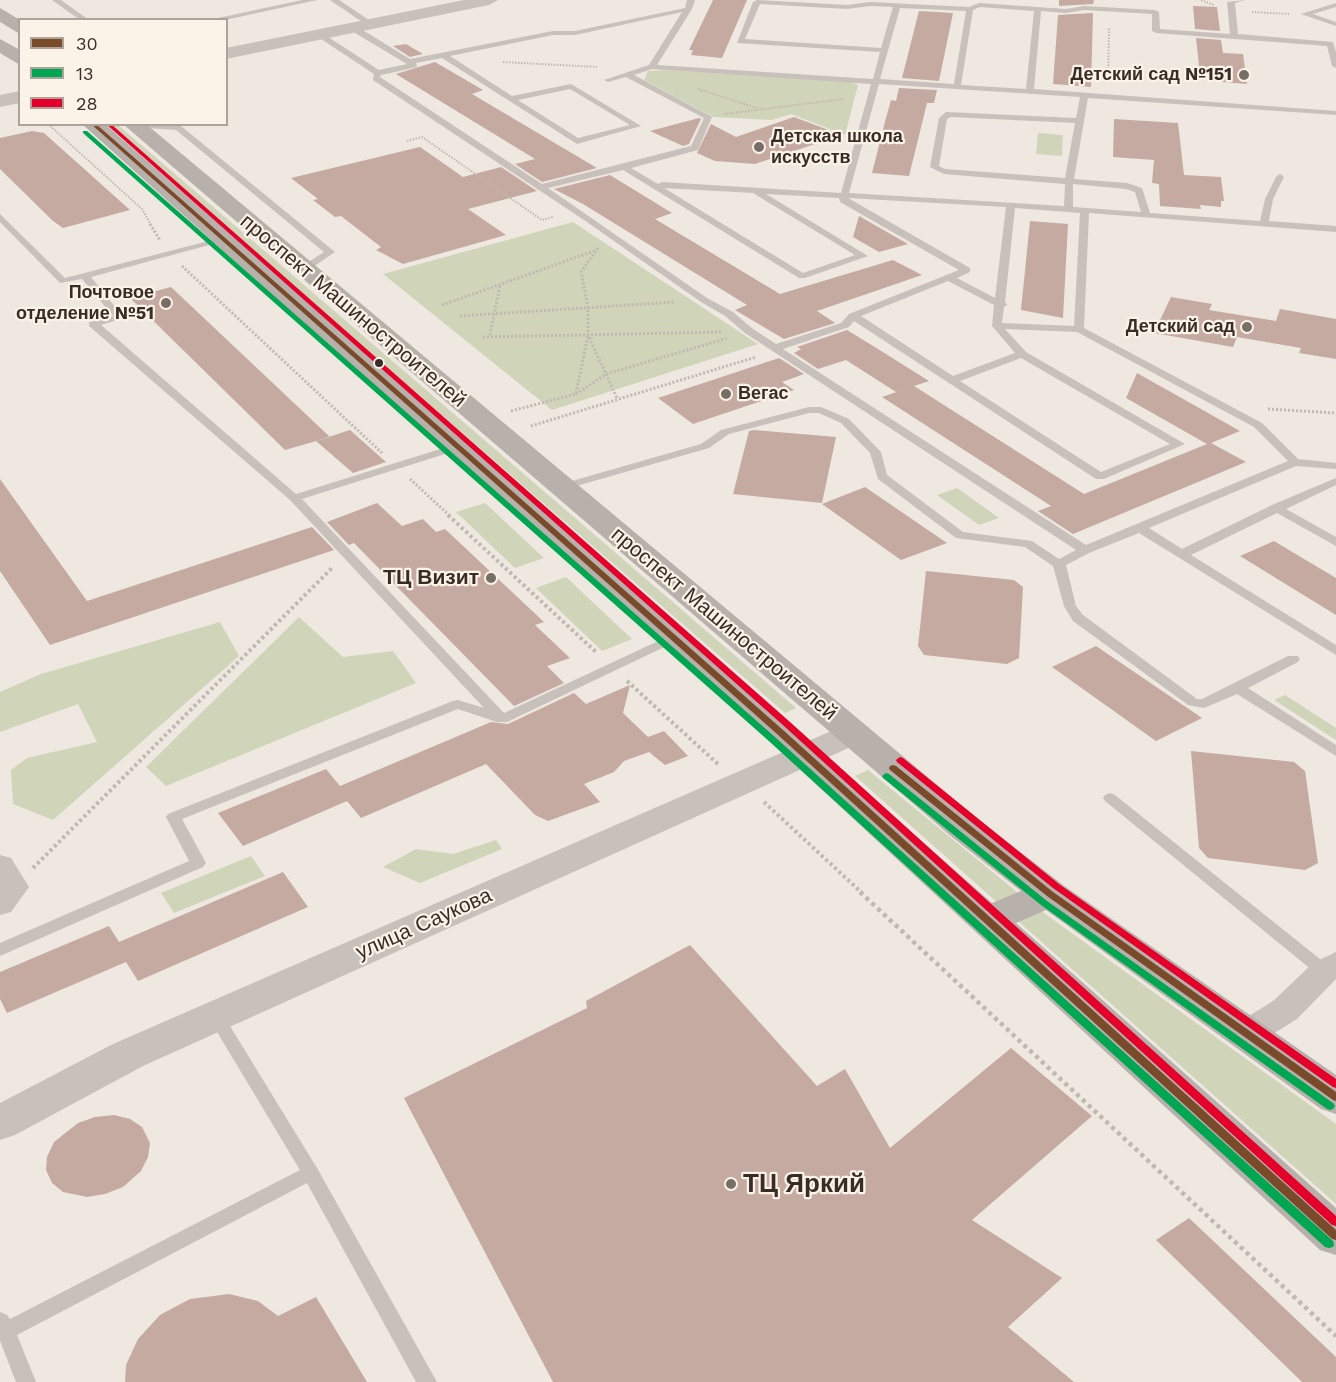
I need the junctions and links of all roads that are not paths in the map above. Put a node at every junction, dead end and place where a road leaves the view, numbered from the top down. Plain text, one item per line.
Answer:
1 (57, 0) edge
2 (313, 0) edge
3 (334, 0) edge
4 (489, 0) edge
5 (691, 0) edge
6 (1241, 0) edge
7 (457, 3) edge
8 (897, 5) junction
9 (1336, 5) edge
10 (688, 9) junction
11 (970, 9) junction
12 (1038, 9) junction
13 (0, 13) edge
14 (83, 18) edge
15 (222, 18) edge
16 (371, 24) junction
17 (1336, 24) edge
18 (18, 27) edge
19 (353, 28) junction
20 (320, 35) junction
21 (1234, 36) junction
22 (0, 44) edge
23 (885, 50) junction
24 (228, 54) edge
25 (446, 57) junction
26 (18, 58) edge
27 (408, 62) junction
28 (1336, 66) edge
29 (652, 67) junction
30 (378, 73) junction
31 (628, 75) junction
32 (608, 80) dead end
33 (877, 81) junction
34 (957, 87) junction
35 (1030, 92) junction
36 (1084, 95) junction
37 (18, 97) edge
38 (511, 99) junction
39 (0, 101) edge
40 (1336, 113) edge
41 (1079, 122) junction
42 (94, 126) edge
43 (136, 126) edge
44 (624, 167) junction
45 (1280, 177) dead end
46 (1070, 181) junction
47 (657, 185) junction
48 (541, 187) junction
49 (757, 192) junction
50 (844, 196) junction
51 (1011, 205) junction
52 (1068, 210) junction
53 (1086, 211) junction
54 (1146, 215) junction
55 (0, 217) edge
56 (1264, 223) junction
57 (1336, 229) edge
58 (221, 239) junction
59 (85, 276) junction
60 (948, 278) junction
61 (1002, 305) junction
62 (854, 316) junction
63 (997, 326) junction
64 (1079, 329) junction
65 (777, 349) junction
66 (1022, 354) junction
67 (952, 380) junction
68 (457, 447) junction
69 (1295, 462) junction
70 (1336, 466) edge
71 (1336, 481) edge
72 (562, 487) junction
73 (294, 498) junction
74 (1276, 508) junction
75 (1140, 528) junction
76 (1336, 542) edge
77 (1085, 550) junction
78 (1182, 554) junction
79 (1059, 564) junction
80 (674, 639) junction
81 (1336, 651) edge
82 (1293, 659) dead end
83 (1238, 688) junction
84 (502, 719) junction
85 (852, 733) junction
86 (1336, 751) edge
87 (804, 754) junction
88 (1110, 798) dead end
89 (1050, 894) junction
90 (987, 920) junction
91 (0, 950) edge
92 (1330, 968) edge
93 (216, 1017) junction
94 (1248, 1033) junction
95 (1336, 1097) edge
96 (0, 1123) edge
97 (311, 1173) junction
98 (1336, 1236) edge
99 (3, 1326) edge
100 (26, 1382) edge
101 (428, 1382) edge

1 - 14 lane
2 - 15 lane
3 - 16 lane
4 - 7 street
5 - 10 lane
6 - 21 lane
7 - 16 street
8 - 11 lane
8 - 23 lane
8 - 23 lane
9 - 17 lane
10 - 25 lane
10 - 29 lane
11 - 12 lane
11 - 34 lane
12 - 21 lane
12 - 35 lane
13 - 18 main road
16 - 19 street
19 - 20 street
19 - 27 lane
20 - 24 street
20 - 30 lane
21 - 28 lane
22 - 26 main road
23 - 33 lane
25 - 27 lane
25 - 38 lane
27 - 30 lane
29 - 31 lane
29 - 33 lane
30 - 48 lane
31 - 32 lane
31 - 44 lane
33 - 34 lane
33 - 50 lane
34 - 35 lane
35 - 36 lane
36 - 40 lane
36 - 41 lane
37 - 39 street
38 - 38 lane
41 - 46 lane
41 - 46 lane
42 - 58 main road, проспект Машиностроителей
43 - 72 main road, проспект Машиностроителей
44 - 47 lane
44 - 48 lane
45 - 56 lane
46 - 52 lane
46 - 54 lane
47 - 49 lane
47 - 49 lane
48 - 65 lane
49 - 50 lane
50 - 51 lane
50 - 60 lane
51 - 52 lane
51 - 61 lane
52 - 53 lane
53 - 54 lane
53 - 64 lane
54 - 56 lane
55 - 59 lane
56 - 57 lane
58 - 59 lane
58 - 68 main road, проспект Машиностроителей
59 - 73 lane
60 - 61 lane
60 - 62 lane
61 - 63 lane
62 - 65 lane
62 - 67 lane
63 - 64 lane
63 - 66 lane
64 - 69 lane
65 - 77 lane
66 - 67 lane
66 - 67 lane
68 - 73 lane
68 - 80 main road, проспект Машиностроителей
69 - 70 lane
69 - 75 lane
71 - 74 lane
72 - 79 lane
72 - 85 main road, проспект Машиностроителей
73 - 84 lane
74 - 76 lane
74 - 78 lane
75 - 77 lane
75 - 78 lane
77 - 79 lane
78 - 81 lane
79 - 83 lane
80 - 84 lane
80 - 87 main road, проспект Машиностроителей
82 - 83 lane
83 - 86 lane
84 - 91 lane
85 - 87 street, улица Саукова
85 - 89 main road, проспект Машиностроителей
87 - 90 main road, проспект Машиностроителей
87 - 93 street, улица Саукова
88 - 92 lane
89 - 90 main road
89 - 94 main road, проспект Машиностроителей
90 - 98 main road, проспект Машиностроителей
92 - 94 street
93 - 96 street, улица Саукова
93 - 97 lane
94 - 95 main road, проспект Машиностроителей
97 - 99 lane
97 - 101 lane
99 - 100 lane

